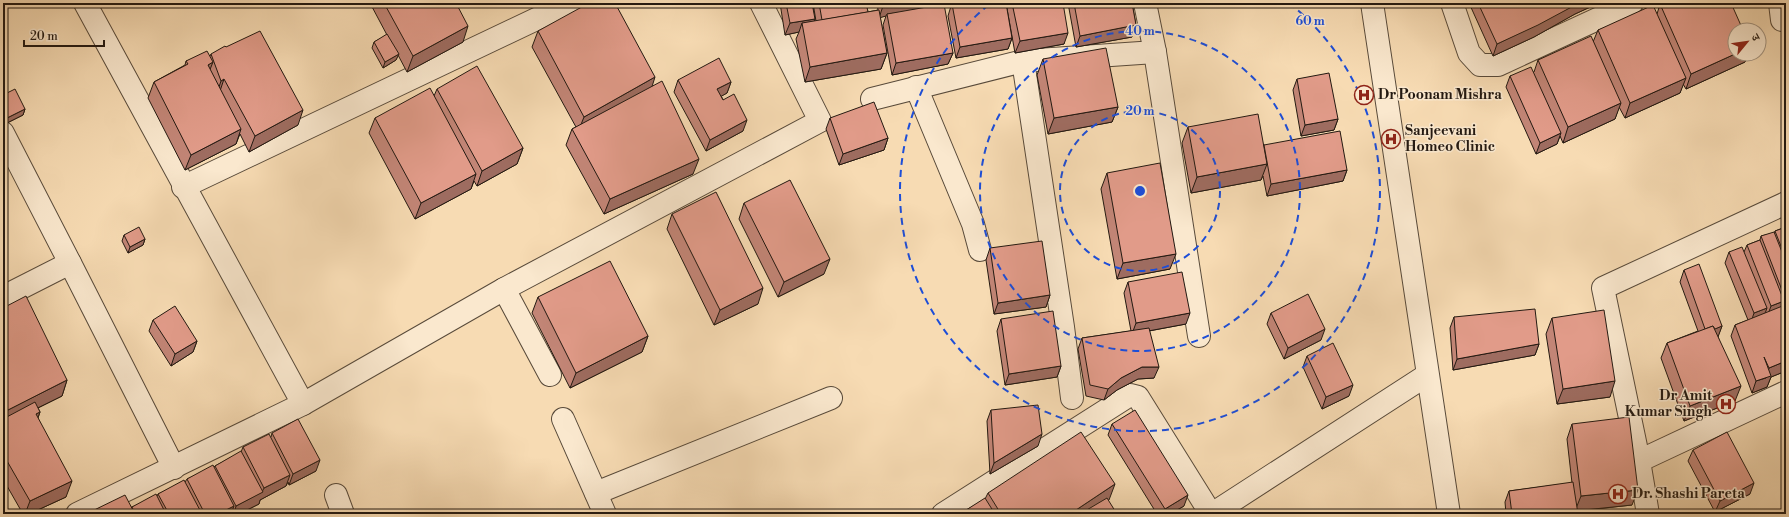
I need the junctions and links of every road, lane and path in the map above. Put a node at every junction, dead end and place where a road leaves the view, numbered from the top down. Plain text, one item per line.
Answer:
1 (85, 3) edge
2 (570, 3) edge
3 (761, 3) edge
4 (1145, 3) edge
5 (1372, 3) edge
6 (1452, 3) edge
7 (1632, 3) edge
8 (1155, 52) junction
9 (1022, 61) junction
10 (916, 87) junction
11 (872, 98) dead end
12 (3, 133) edge
13 (183, 187) junction
14 (1786, 203) edge
15 (980, 250) dead end
16 (70, 263) junction
17 (504, 289) junction
18 (3, 297) edge
19 (1199, 336) dead end
20 (550, 376) dead end
21 (1427, 376) junction
22 (1786, 392) edge
23 (831, 398) dead end
24 (1072, 398) dead end
25 (303, 404) junction
26 (563, 419) dead end
27 (1638, 461) junction
28 (174, 468) junction
29 (596, 493) junction
30 (77, 514) edge
31 (605, 514) edge
32 (943, 514) edge
33 (1211, 514) edge
34 (1449, 514) edge
35 (1648, 514) edge

1 - 13 street
2 - 13 street
3 - 17 street
4 - 8 street
5 - 21 street
6 - 7 street
8 - 9 street
8 - 19 street
9 - 10 street
9 - 24 street
10 - 11 street
10 - 15 street
12 - 16 street
13 - 25 street
14 - 27 street
16 - 18 street
16 - 28 street
17 - 20 street
17 - 25 street
21 - 33 street
21 - 34 street
22 - 27 street
23 - 29 street
25 - 28 street
26 - 29 street
27 - 35 street
28 - 30 street
29 - 31 street
32 - 33 street

